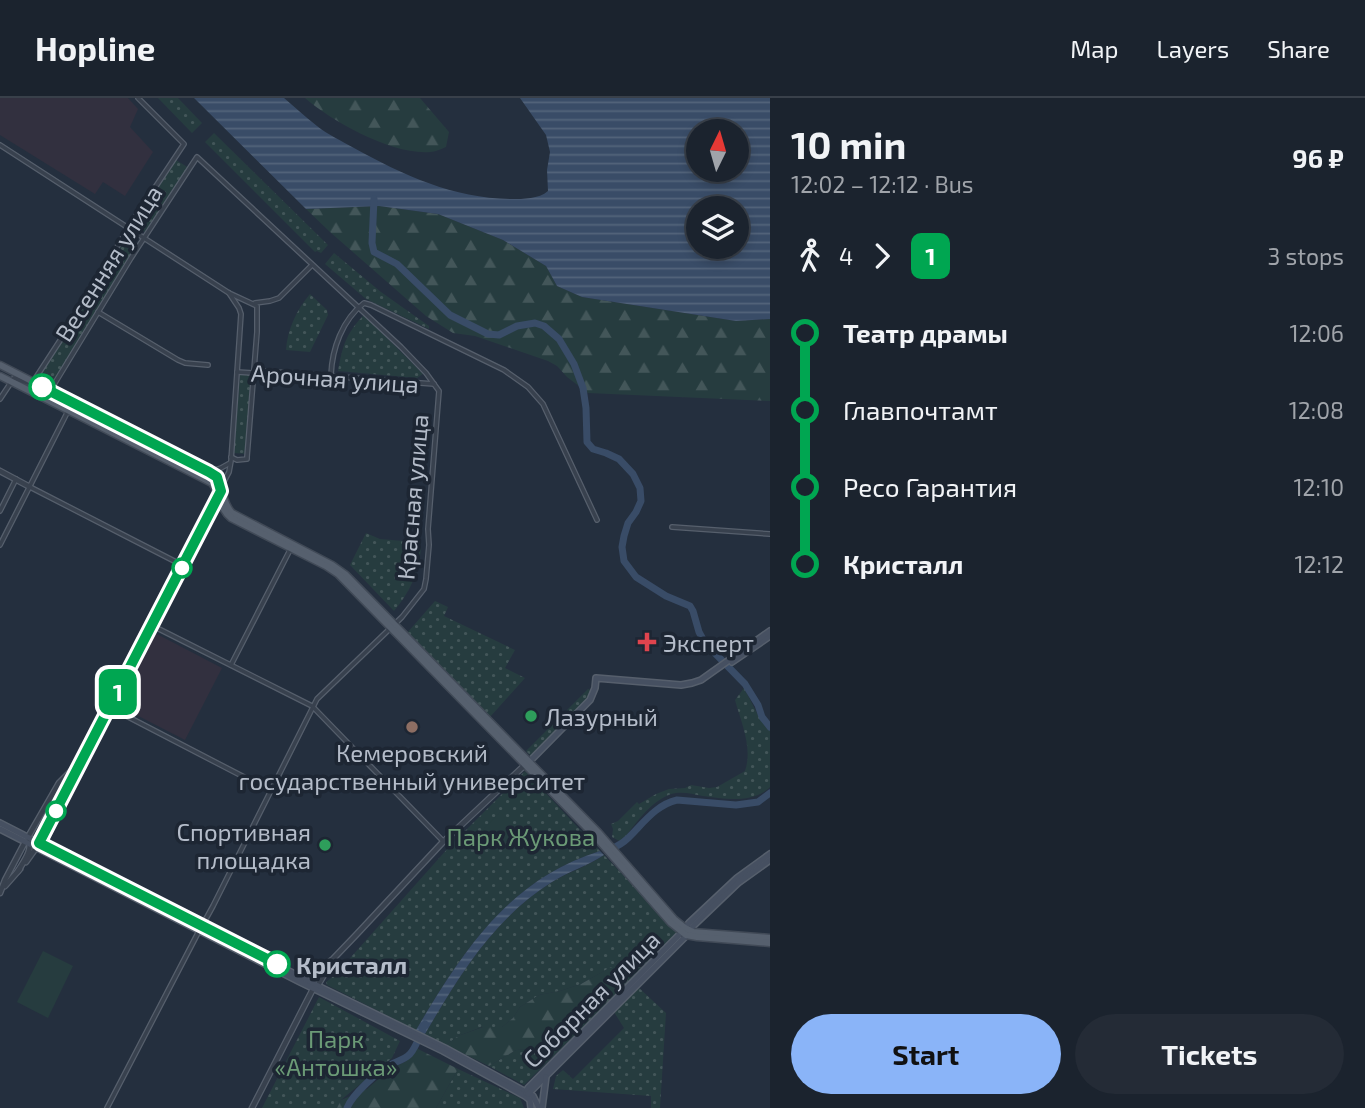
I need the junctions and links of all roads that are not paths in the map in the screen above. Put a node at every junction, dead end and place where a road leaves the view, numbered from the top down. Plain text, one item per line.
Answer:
1 (138, 98) edge
2 (0, 145) edge
3 (129, 227) junction
4 (144, 237) junction
5 (312, 265) junction
6 (229, 293) junction
7 (250, 302) junction
8 (358, 308) junction
9 (98, 312) junction
10 (241, 314) junction
11 (0, 365) edge
12 (208, 365) dead end
13 (237, 372) junction
14 (253, 373) junction
15 (331, 375) junction
16 (0, 376) edge
17 (10, 381) junction
18 (33, 382) junction
19 (434, 384) junction
20 (31, 391) junction
21 (50, 391) junction
22 (0, 398) edge
23 (68, 411) junction
24 (143, 438) junction
25 (138, 446) junction
26 (160, 447) junction
27 (156, 456) junction
28 (231, 459) junction
29 (0, 471) edge
30 (209, 472) junction
31 (16, 480) junction
32 (30, 487) junction
33 (219, 493) junction
34 (0, 511) edge
35 (597, 520) dead end
36 (672, 527) dead end
37 (770, 534) edge
38 (0, 545) edge
39 (292, 546) junction
40 (180, 564) junction
41 (150, 625) junction
42 (393, 626) junction
43 (770, 634) edge
44 (231, 665) junction
45 (109, 706) junction
46 (312, 706) junction
47 (527, 763) junction
48 (59, 783) junction
49 (271, 790) junction
50 (62, 799) junction
51 (0, 823) edge
52 (0, 829) edge
53 (443, 841) junction
54 (32, 843) junction
55 (770, 854) edge
56 (770, 860) edge
57 (1, 891) edge
58 (200, 928) junction
59 (686, 931) junction
60 (770, 941) edge
61 (315, 985) junction
62 (546, 1077) junction
63 (527, 1094) junction
64 (107, 1108) edge
65 (252, 1108) edge
66 (531, 1108) edge
67 (541, 1108) edge

1 - 3 street, Весенняя улица
2 - 3 street
3 - 4 street
3 - 18 street, Весенняя улица
4 - 5 street, Весенняя улица
4 - 6 street
4 - 9 street, Весенняя улица
5 - 7 street
5 - 8 street
6 - 7 street
6 - 10 street
7 - 10 street
7 - 14 street
8 - 15 street
8 - 19 street
8 - 35 street
9 - 12 street
9 - 21 street, Весенняя улица
10 - 13 street
11 - 18 main road
13 - 14 street, Арочная улица
13 - 28 street
14 - 15 street, Арочная улица
14 - 28 street
15 - 19 street, Арочная улица
16 - 17 main road
17 - 18 street
17 - 20 main road
17 - 22 street
18 - 21 main road
19 - 42 street, Красная улица
20 - 21 street
20 - 23 main road
21 - 24 main road
23 - 25 main road
23 - 32 street
24 - 25 main road
24 - 26 main road
25 - 27 main road
26 - 27 main road
26 - 30 main road
27 - 33 main road
28 - 30 street
28 - 33 street
29 - 31 street
30 - 33 main road
31 - 32 street
31 - 34 street
32 - 38 street
32 - 40 street
33 - 39 main road
33 - 40 street
33 - 41 street
36 - 37 street
39 - 42 main road
39 - 44 street
40 - 41 street
41 - 44 street
41 - 45 street
42 - 46 street, Красная улица
42 - 47 main road
43 - 47 main road
44 - 46 street
45 - 48 street
45 - 49 street
45 - 50 street
46 - 49 street, Красная улица
46 - 53 street
47 - 53 street
47 - 59 main road
48 - 50 street
48 - 54 street
49 - 58 street, Красная улица
50 - 54 street
51 - 54 main road
52 - 54 main road
53 - 61 street
54 - 57 street
54 - 57 street
54 - 58 main road
55 - 59 main road
56 - 59 main road
58 - 61 main road
58 - 64 street, Красная улица
59 - 60 main road
59 - 62 main road, Соборная улица
59 - 63 main road, Соборная улица
61 - 63 main road
61 - 65 street
62 - 63 main road, Соборная улица
62 - 67 main road, Соборная улица
63 - 66 main road, Соборная улица
63 - 67 main road, Соборная улица

